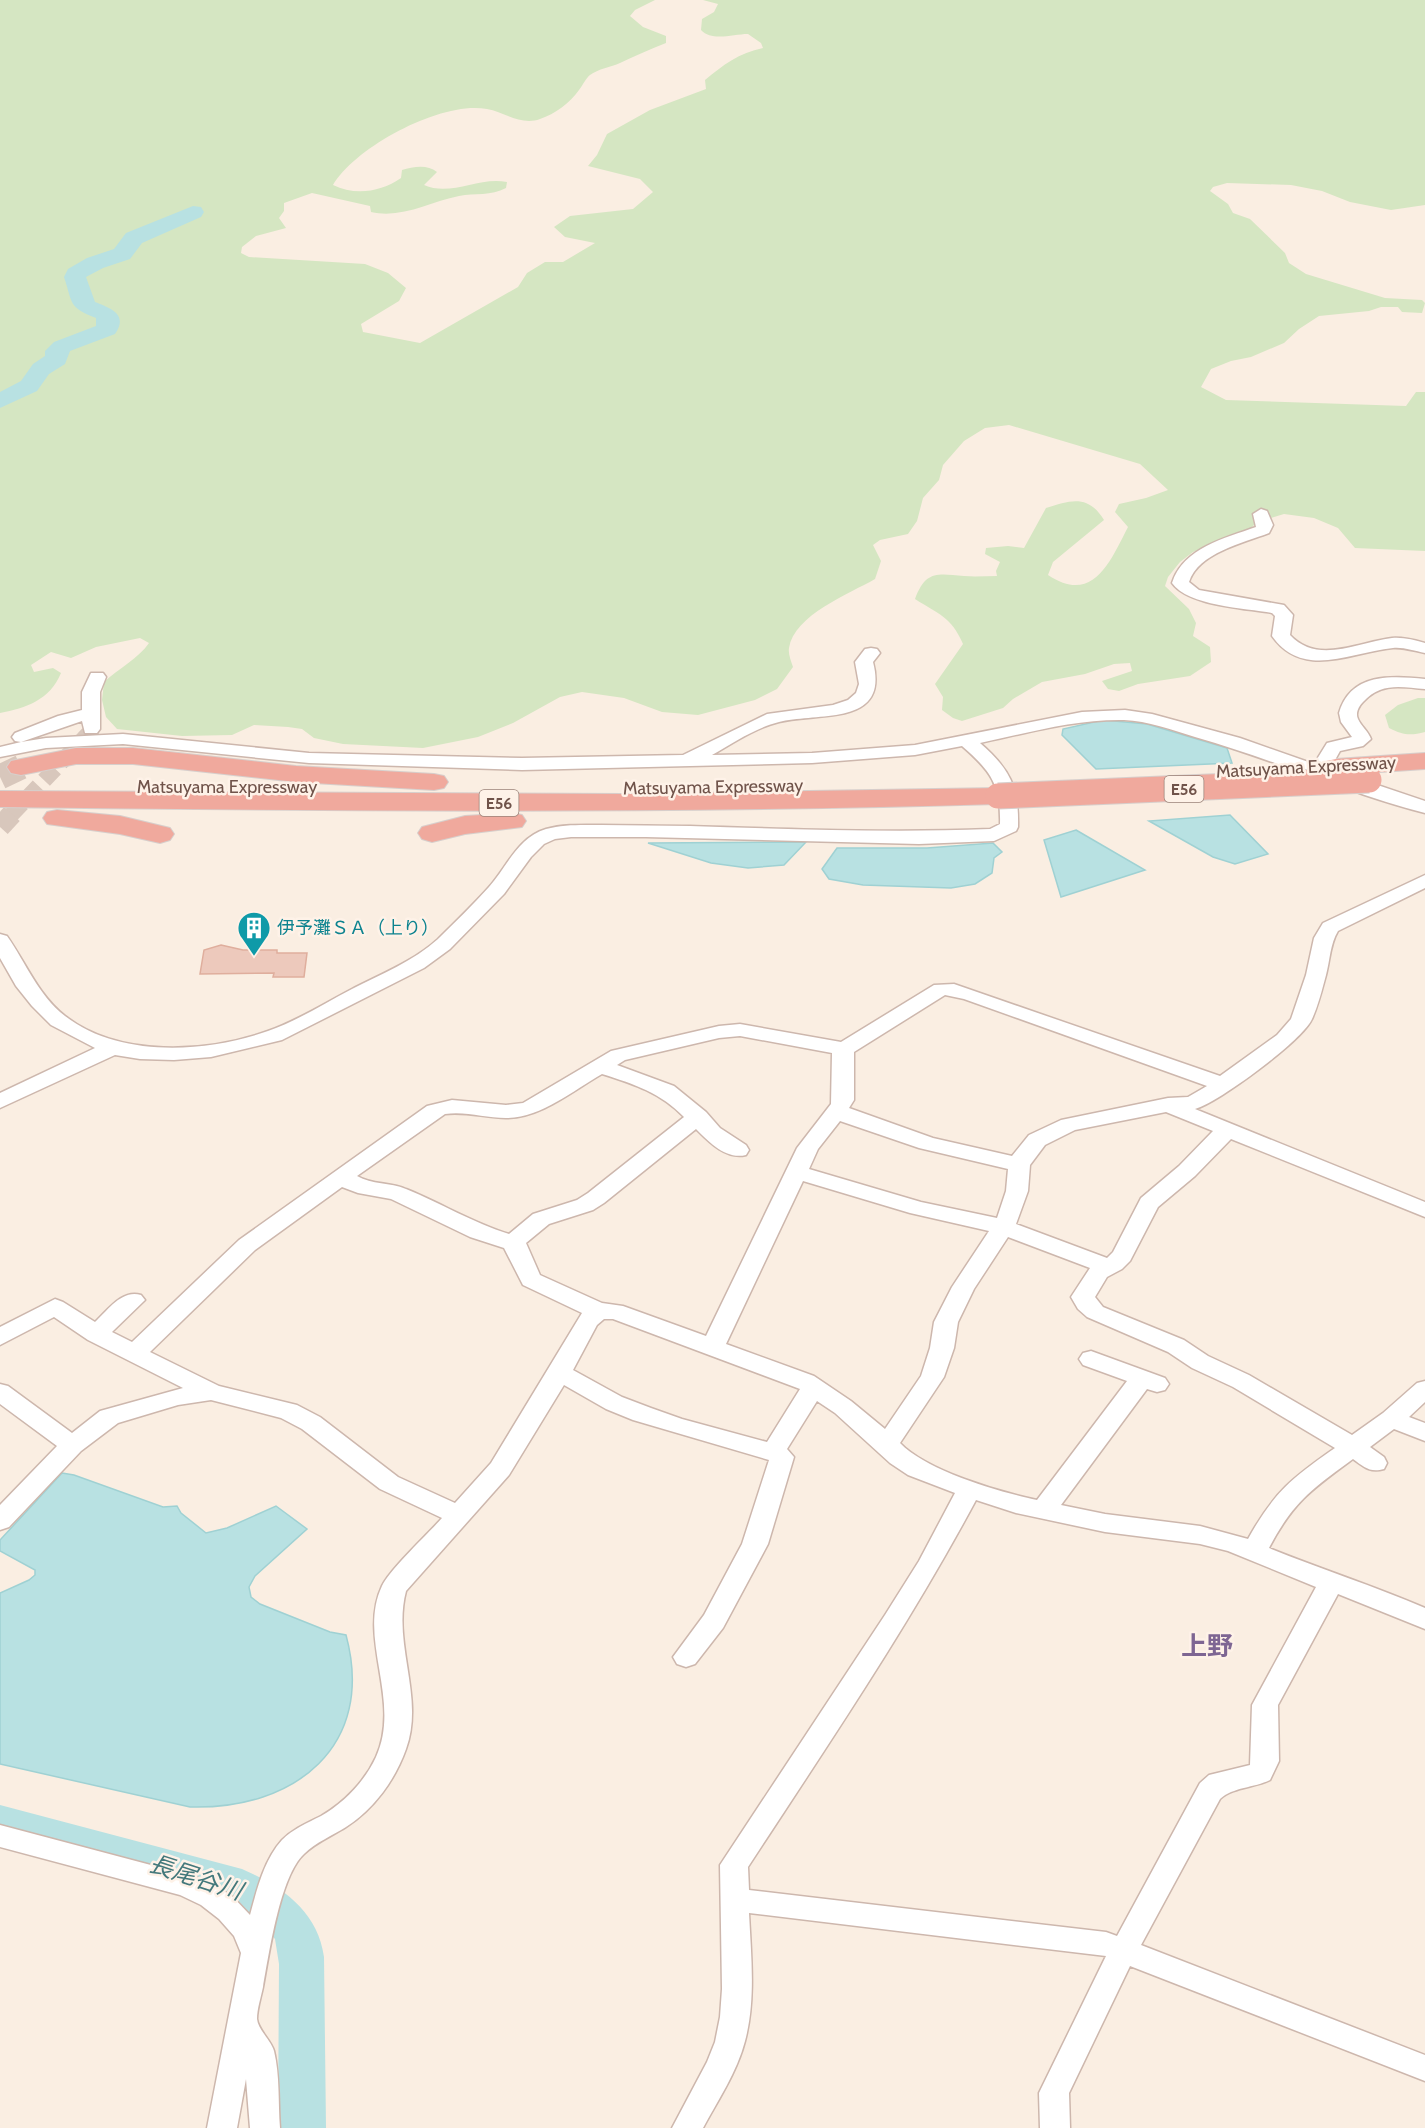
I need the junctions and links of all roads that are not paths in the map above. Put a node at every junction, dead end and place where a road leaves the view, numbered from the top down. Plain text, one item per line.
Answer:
1 (1261, 514) dead end
2 (1425, 648) edge
3 (871, 653) dead end
4 (97, 677) dead end
5 (1425, 684) edge
6 (967, 741) junction
7 (0, 742) edge
8 (1425, 761) edge
9 (685, 762) junction
10 (7, 768) edge
11 (1327, 769) junction
12 (1425, 777) edge
13 (996, 789) junction
14 (0, 799) edge
15 (1416, 804) edge
16 (0, 814) edge
17 (1425, 821) edge
18 (432, 833) dead end
19 (160, 834) dead end
20 (1425, 880) edge
21 (0, 940) edge
22 (112, 1048) junction
23 (844, 1048) junction
24 (600, 1066) junction
25 (1222, 1084) junction
26 (0, 1101) edge
27 (1168, 1105) junction
28 (839, 1111) junction
29 (698, 1117) junction
30 (1228, 1129) junction
31 (738, 1150) dead end
32 (1019, 1165) junction
33 (796, 1172) junction
34 (342, 1177) junction
35 (1425, 1210) edge
36 (1003, 1227) junction
37 (512, 1243) junction
38 (1108, 1267) junction
39 (133, 1300) dead end
40 (599, 1311) junction
41 (96, 1334) junction
42 (0, 1337) edge
43 (713, 1347) junction
44 (136, 1352) junction
45 (1091, 1359) dead end
46 (559, 1373) junction
47 (813, 1387) junction
48 (1425, 1389) edge
49 (0, 1392) edge
50 (211, 1392) junction
51 (1392, 1419) junction
52 (1425, 1433) edge
53 (887, 1444) junction
54 (72, 1445) junction
55 (1353, 1447) junction
56 (773, 1452) junction
57 (1375, 1463) dead end
58 (970, 1489) junction
59 (1043, 1510) junction
60 (459, 1515) junction
61 (0, 1521) edge
62 (1254, 1552) junction
63 (1331, 1582) junction
64 (1425, 1619) edge
65 (686, 1657) dead end
66 (0, 1836) edge
67 (734, 1900) junction
68 (259, 1940) junction
69 (1123, 1951) junction
70 (243, 2023) junction
71 (1425, 2068) edge
72 (222, 2128) edge
73 (265, 2128) edge
74 (687, 2128) edge
75 (1055, 2128) edge

1 - 2 street
3 - 9 street
4 - 7 street
5 - 11 street
6 - 9 street
6 - 11 street
6 - 22 street
8 - 11 highway, Matsuyama Expressway / E56
9 - 10 street
10 - 13 highway, Matsuyama Expressway / E56
11 - 13 highway, Matsuyama Expressway / E56
11 - 15 street
12 - 13 highway, Matsuyama Expressway / E56, bridge
13 - 14 highway, Matsuyama Expressway / E56
13 - 18 highway
15 - 17 street
16 - 19 highway
20 - 25 street
21 - 22 street
22 - 26 street
23 - 24 street
23 - 25 street
23 - 28 street
24 - 29 street
24 - 34 street
25 - 27 street
27 - 30 street
27 - 32 street
28 - 32 street
28 - 33 street
29 - 31 street
29 - 37 street
30 - 35 street
30 - 38 street
32 - 36 street
33 - 36 street
33 - 43 street
34 - 37 street
34 - 44 street
36 - 38 street
36 - 53 street
37 - 40 street
38 - 55 street
39 - 41 street
40 - 43 street
40 - 46 street
41 - 42 street
41 - 44 street
43 - 47 street
44 - 50 street
45 - 59 street
46 - 56 street
46 - 60 street
47 - 53 street
47 - 56 street
48 - 51 street
49 - 54 street
50 - 54 street
50 - 60 street
51 - 52 street
51 - 55 street
53 - 58 street
54 - 61 street
55 - 57 street
55 - 62 street
56 - 65 street
58 - 59 street
58 - 67 street
59 - 62 street
60 - 68 street
62 - 63 street
63 - 64 street
63 - 69 street
66 - 68 street
67 - 69 street
67 - 74 street
68 - 70 street
69 - 71 street
69 - 75 street
70 - 72 street
70 - 73 street

